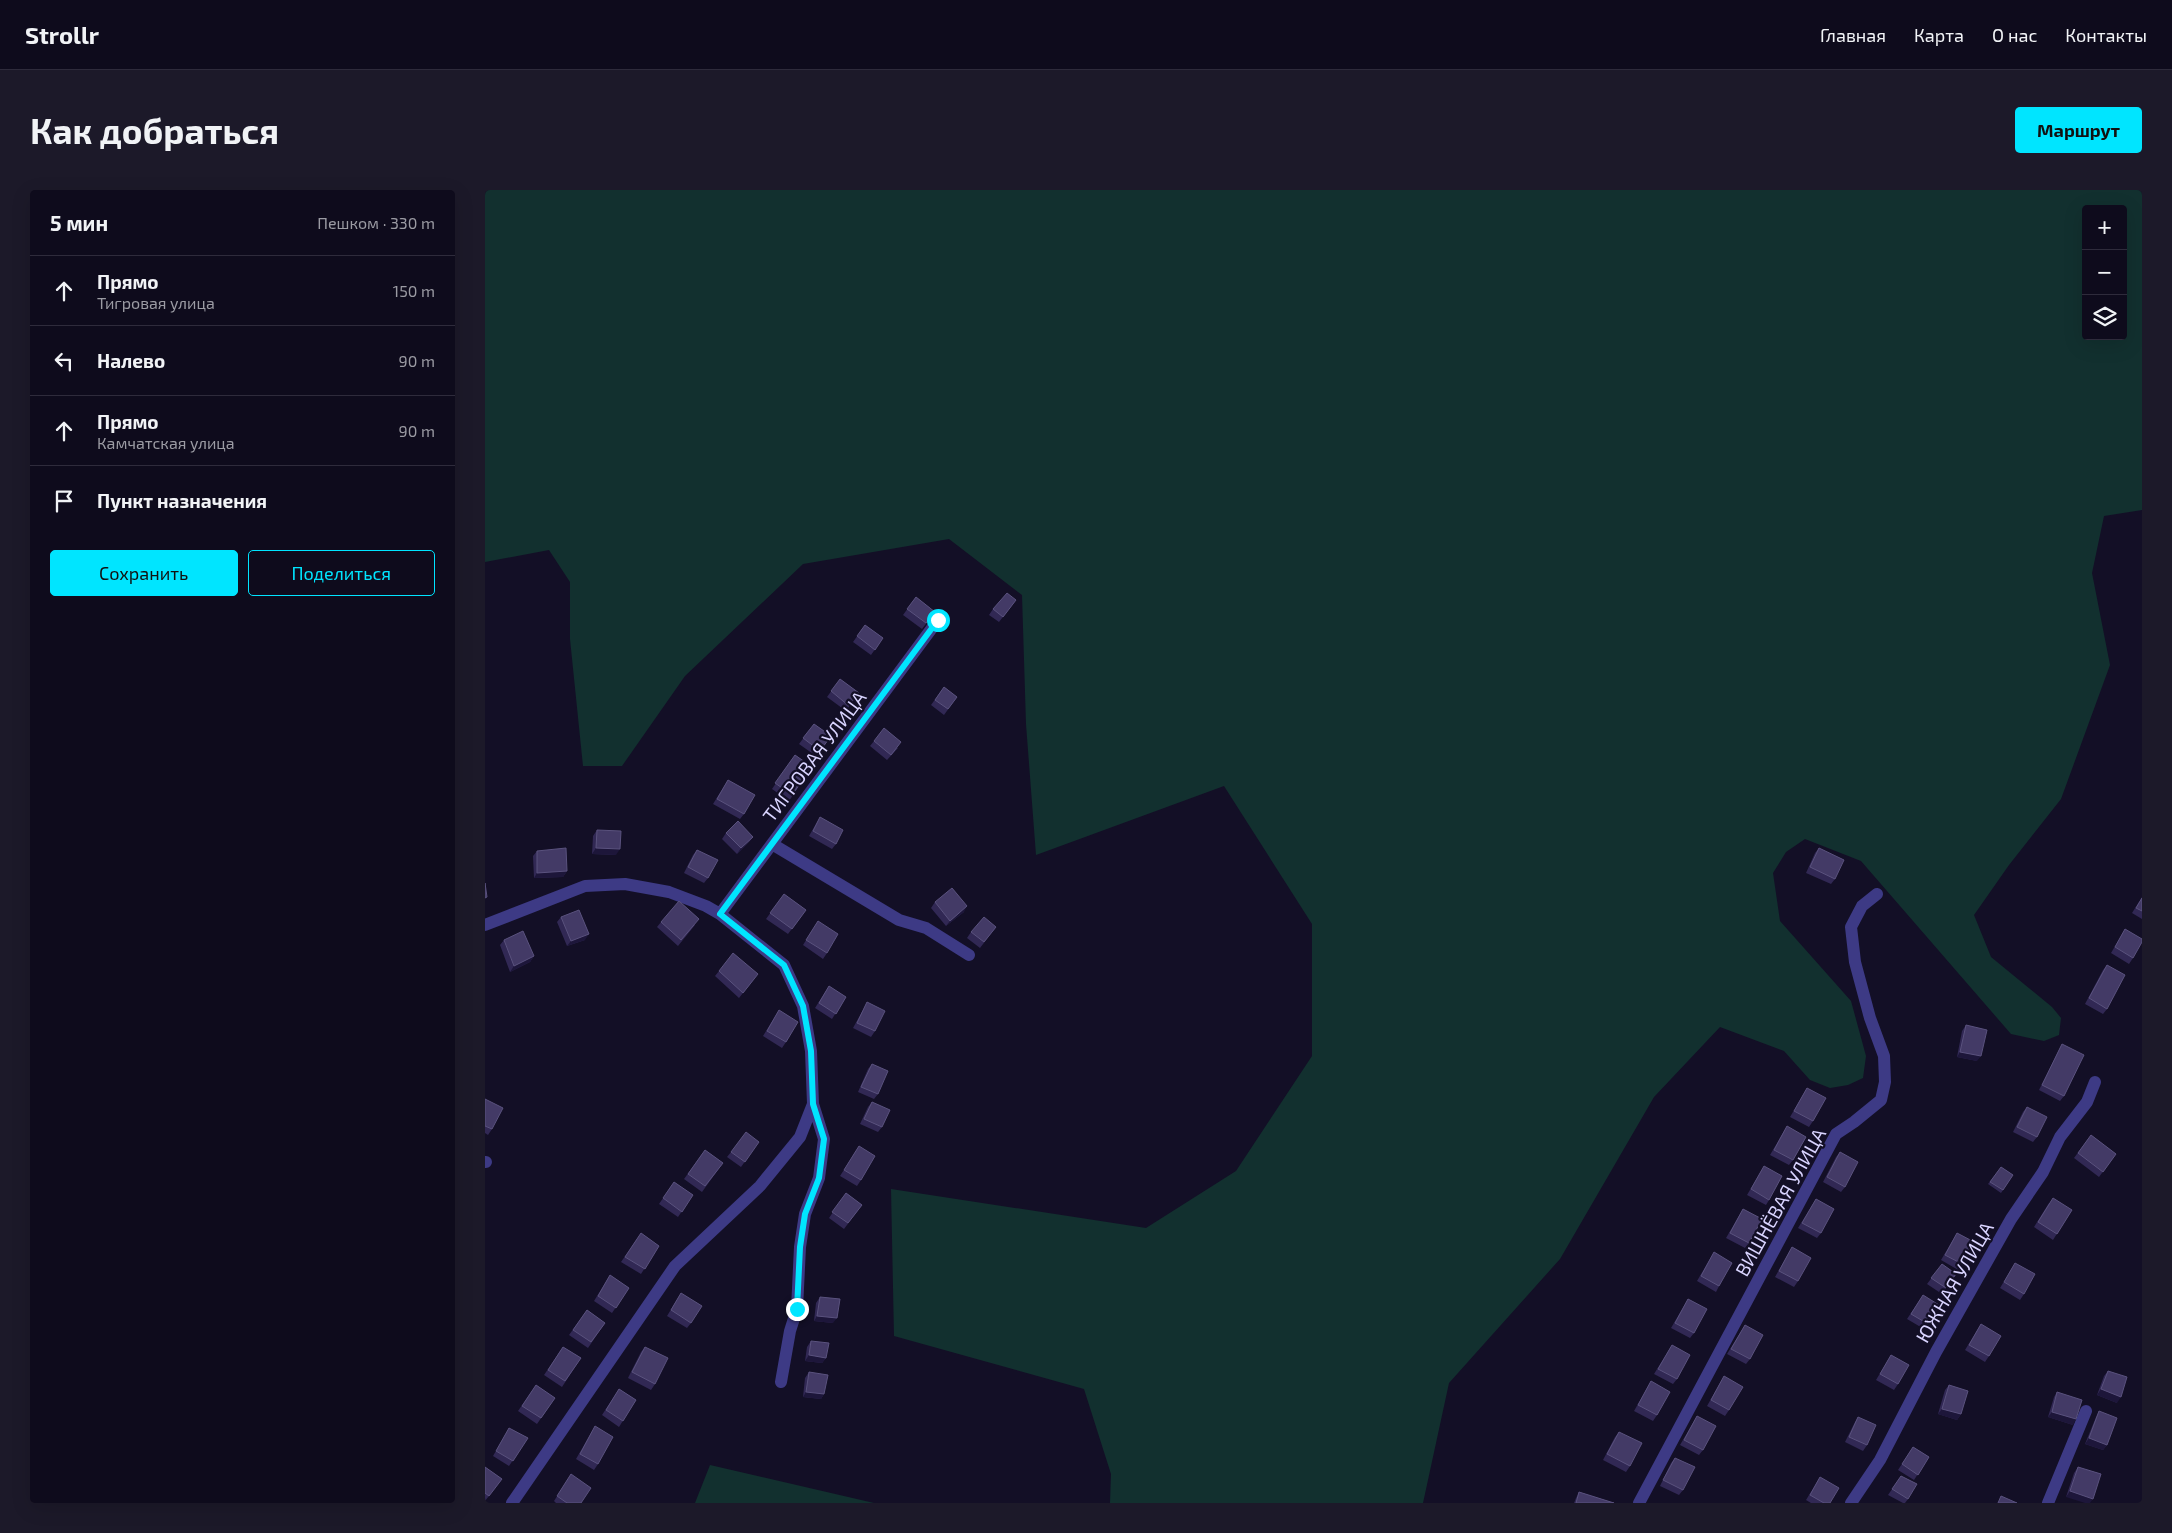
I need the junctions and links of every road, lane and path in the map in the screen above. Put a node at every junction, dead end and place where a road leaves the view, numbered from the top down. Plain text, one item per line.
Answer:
1 (938, 620) dead end
2 (771, 844) junction
3 (1877, 894) dead end
4 (720, 914) junction
5 (485, 925) edge
6 (969, 954) dead end
7 (2095, 1082) dead end
8 (813, 1104) junction
9 (781, 1382) dead end
10 (2087, 1411) dead end
11 (522, 1497) edge
12 (512, 1503) edge
13 (1639, 1503) edge
14 (1851, 1503) edge
15 (2048, 1503) edge

1 - 2 street, ТИГРОВАЯ УЛИЦА
2 - 4 street, ТИГРОВАЯ УЛИЦА
2 - 6 street
3 - 13 street, ВИШНЁВАЯ УЛИЦА
4 - 5 street
4 - 8 street
7 - 14 street, ЮЖНАЯ УЛИЦА
8 - 9 street
8 - 11 street
10 - 15 street
11 - 12 street

